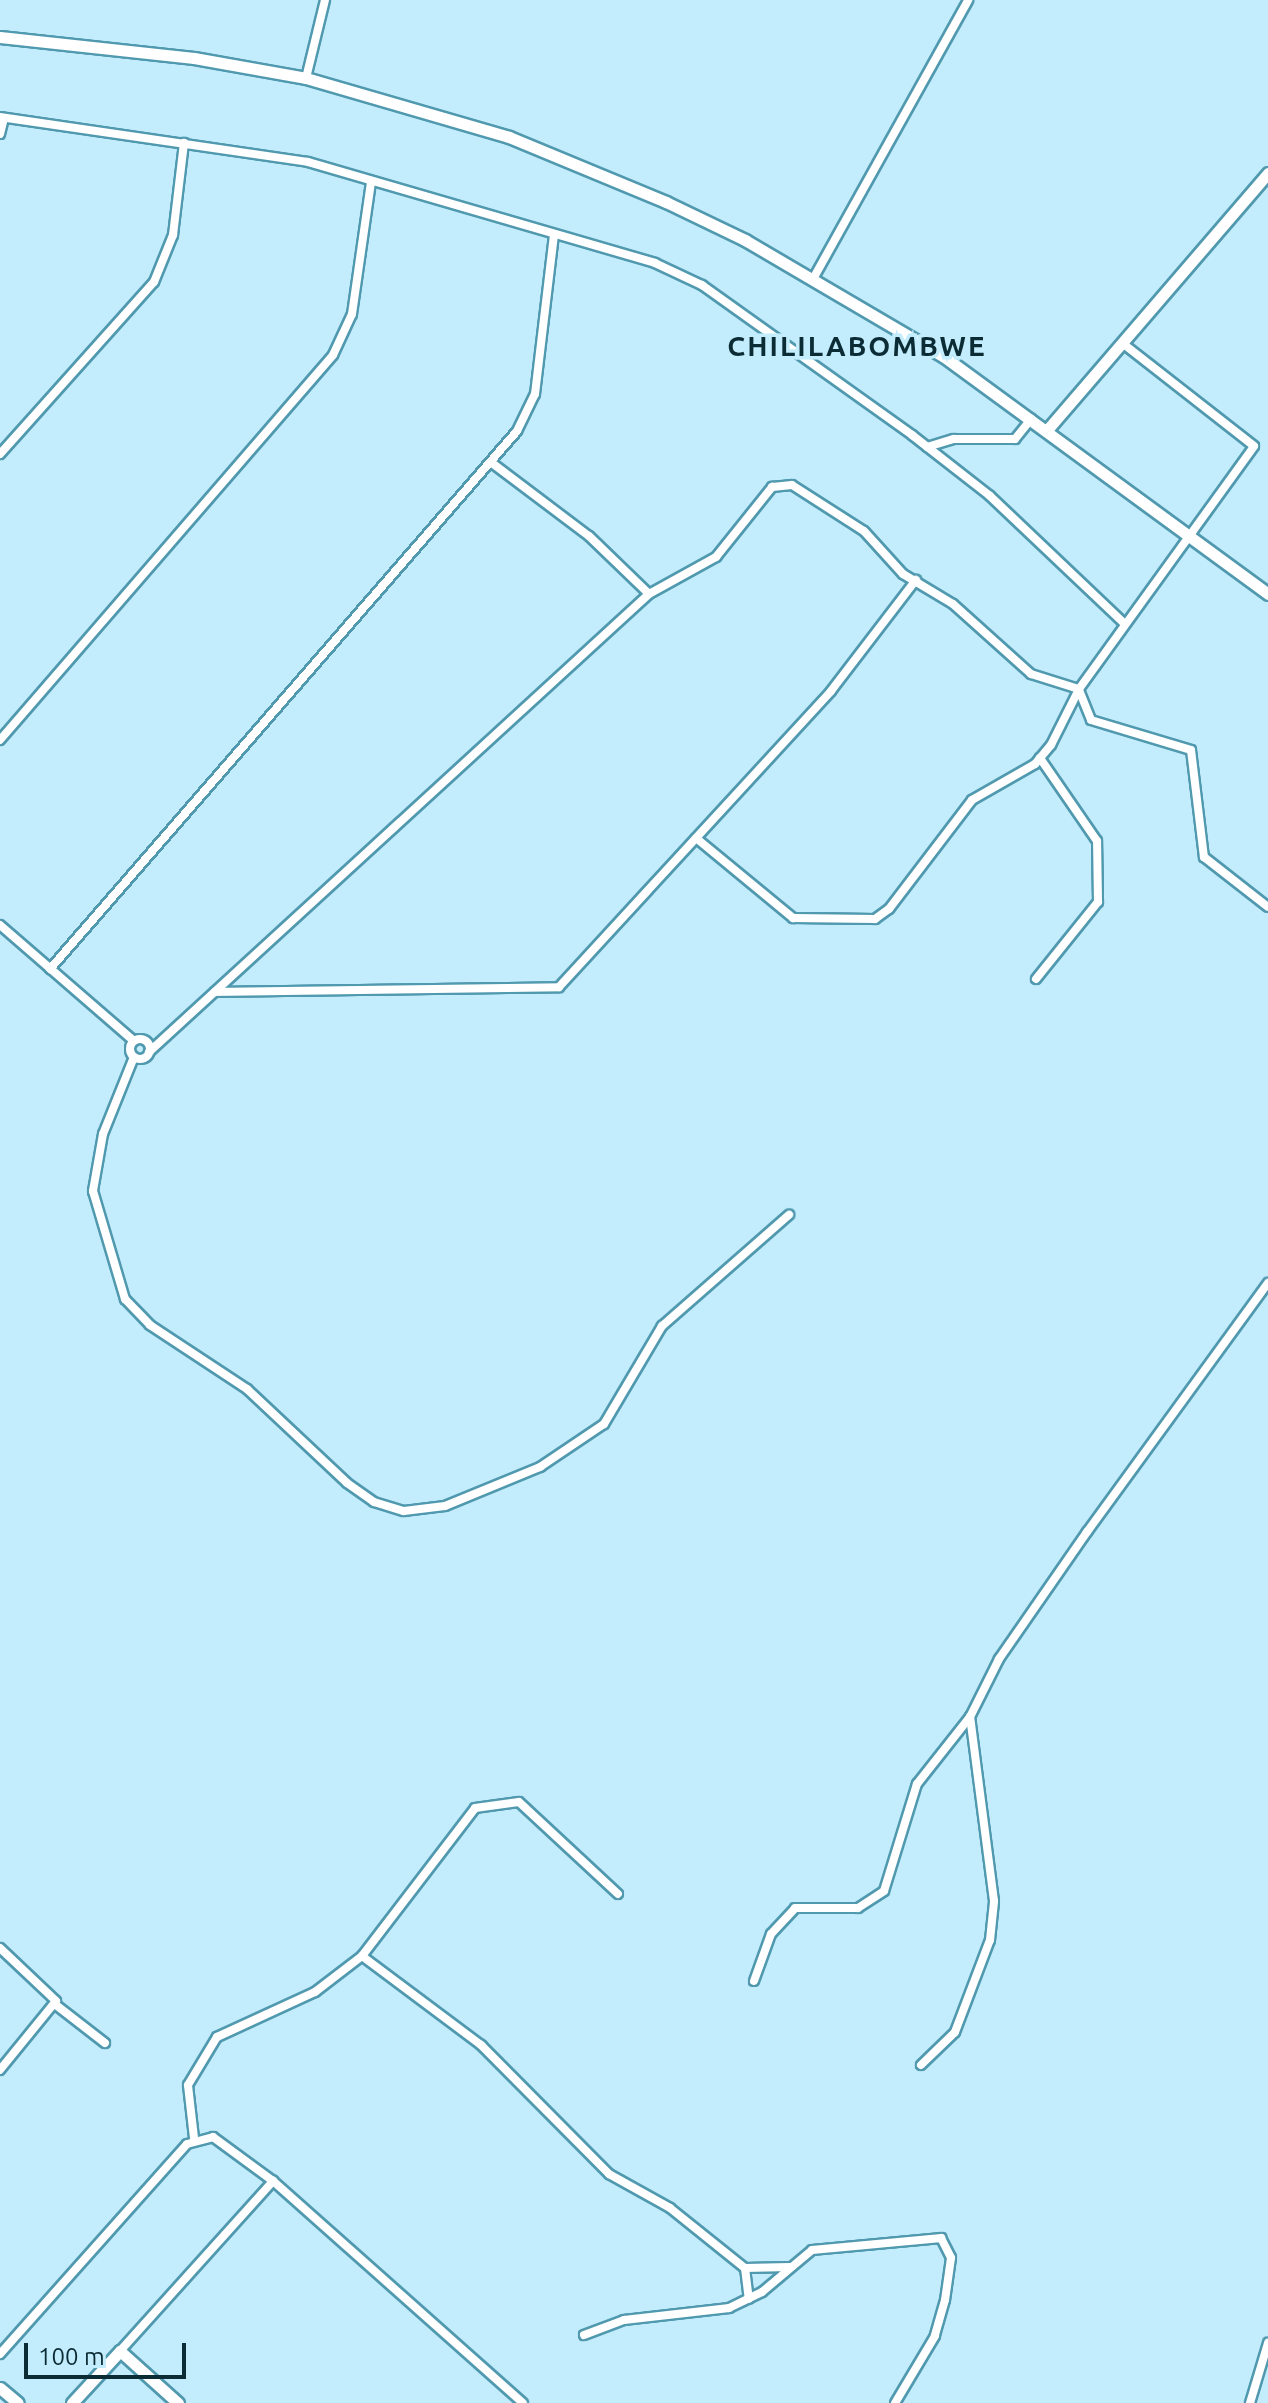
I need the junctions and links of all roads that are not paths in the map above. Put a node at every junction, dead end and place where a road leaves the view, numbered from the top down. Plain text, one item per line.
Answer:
1 (325, 0) edge
2 (968, 0) edge
3 (0, 37) edge
4 (306, 78) junction
5 (2, 117) edge
6 (0, 134) edge
7 (184, 143) junction
8 (1268, 173) edge
9 (371, 182) junction
10 (554, 234) junction
11 (813, 279) junction
12 (1122, 343) junction
13 (1031, 419) junction
14 (1047, 430) junction
15 (927, 447) junction
16 (0, 454) edge
17 (492, 463) junction
18 (1192, 539) junction
19 (916, 580) junction
20 (649, 594) junction
21 (1268, 594) edge
22 (1124, 623) junction
23 (1079, 689) junction
24 (0, 740) edge
25 (1040, 758) junction
26 (696, 838) junction
27 (1268, 907) edge
28 (0, 925) edge
29 (50, 969) junction
30 (1036, 979) dead end
31 (215, 992) junction
32 (134, 1041) junction
33 (149, 1052) junction
34 (134, 1057) junction
35 (789, 1215) dead end
36 (1268, 1283) edge
37 (970, 1717) junction
38 (618, 1894) dead end
39 (0, 1948) edge
40 (362, 1956) junction
41 (754, 1981) dead end
42 (56, 2005) junction
43 (105, 2043) dead end
44 (921, 2065) dead end
45 (0, 2070) edge
46 (194, 2138) junction
47 (273, 2181) junction
48 (791, 2267) junction
49 (745, 2268) junction
50 (749, 2299) junction
51 (584, 2335) dead end
52 (1268, 2343) edge
53 (120, 2351) junction
54 (0, 2354) edge
55 (0, 2388) edge
56 (18, 2403) edge
57 (72, 2403) edge
58 (178, 2403) edge
59 (523, 2403) edge
60 (895, 2403) edge
61 (1250, 2403) edge

1 - 4 street
2 - 11 street
3 - 4 street
4 - 11 street
5 - 6 street
5 - 7 street
7 - 9 street
7 - 16 street
8 - 12 street
9 - 10 street
9 - 24 street
10 - 15 street
10 - 17 street
11 - 13 street
12 - 14 street
12 - 18 street
13 - 14 street
13 - 15 street
14 - 18 street
15 - 22 street
17 - 20 street
17 - 29 street
18 - 21 street
18 - 22 street
19 - 20 street
19 - 23 street
19 - 26 street
20 - 31 street
22 - 23 street
23 - 25 street
23 - 27 street
25 - 26 street
25 - 30 street
26 - 31 street
28 - 29 street
29 - 32 street
31 - 33 street
32 - 33 street
32 - 34 street
33 - 34 street
34 - 35 street
36 - 37 street
37 - 41 street
37 - 44 street
38 - 40 street
39 - 42 street
40 - 46 street
40 - 49 street
42 - 43 street
42 - 45 street
46 - 47 street
46 - 54 street
47 - 53 street
47 - 59 street
48 - 49 street
48 - 50 street
48 - 60 street
49 - 50 street
50 - 51 street
52 - 61 street
53 - 57 street
53 - 58 street
55 - 56 street

